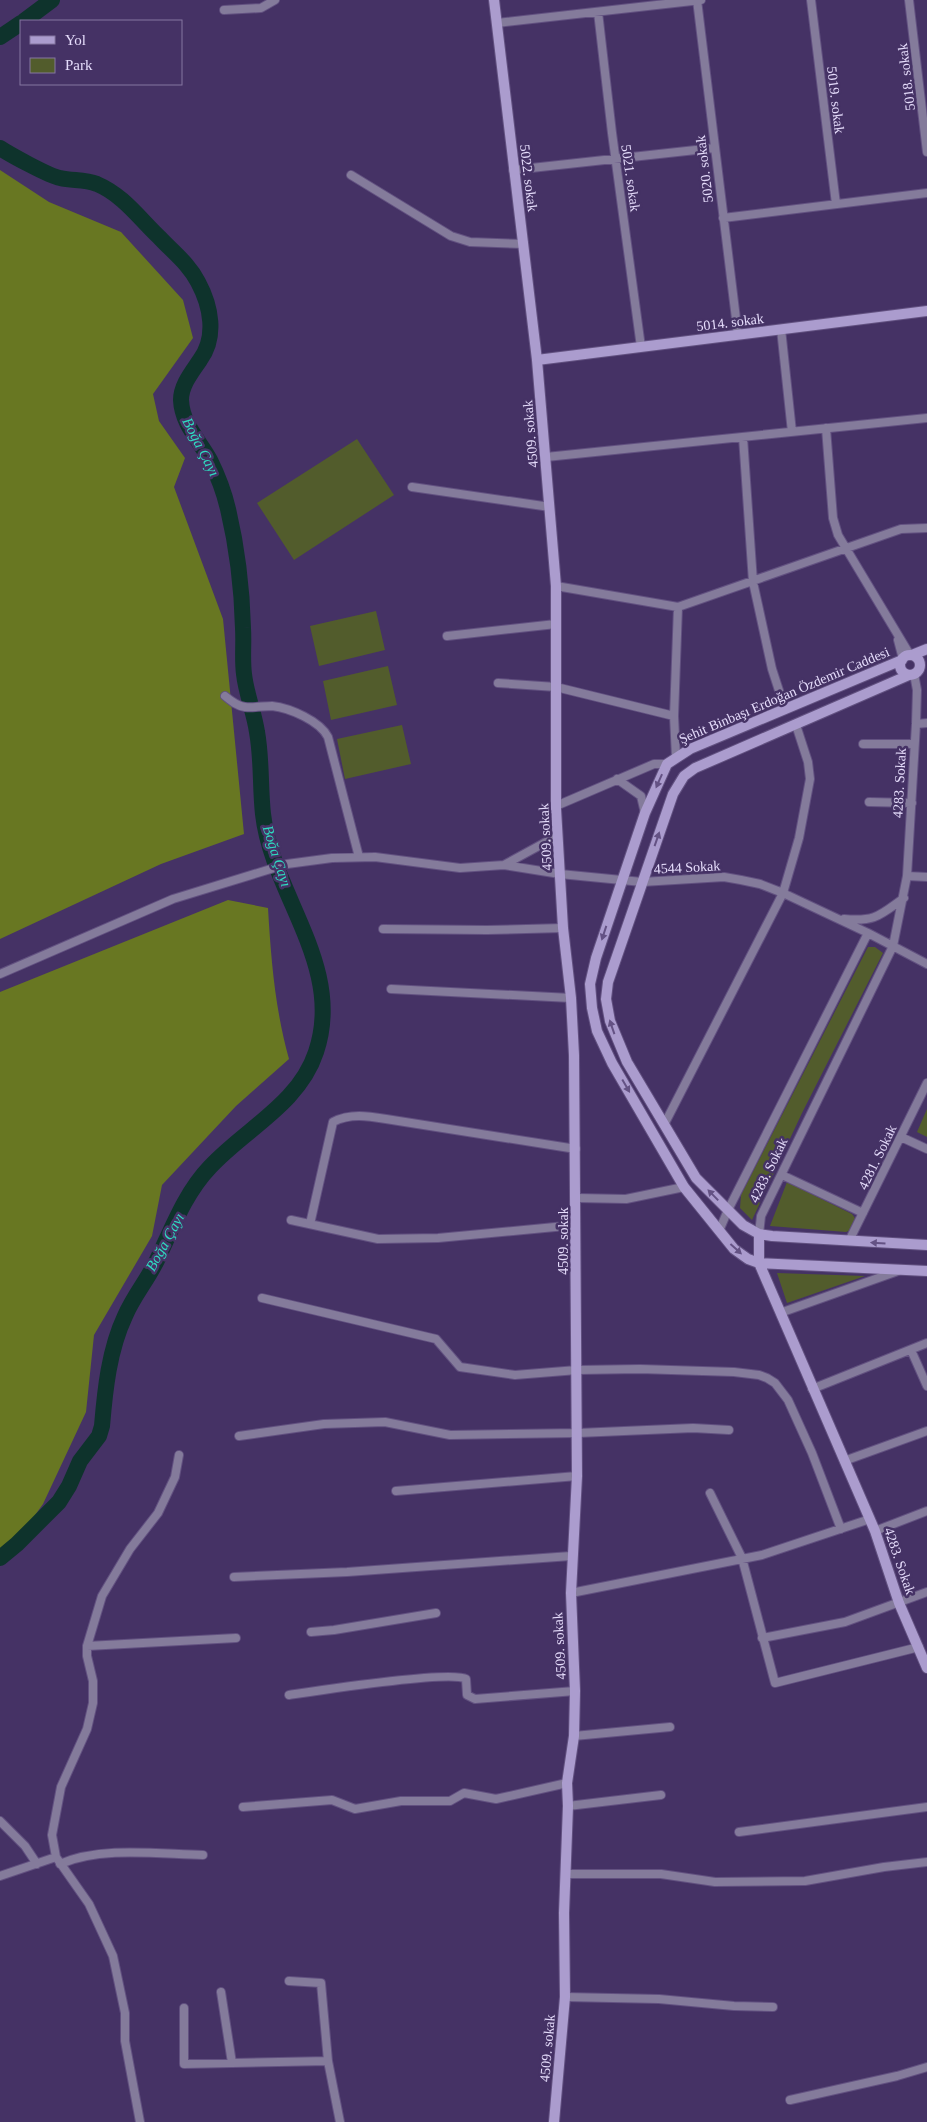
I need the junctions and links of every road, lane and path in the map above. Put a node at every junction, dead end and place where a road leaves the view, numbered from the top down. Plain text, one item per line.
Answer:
1 (275, 0) edge
2 (494, 0) edge
3 (697, 0) edge
4 (701, 0) edge
5 (811, 0) edge
6 (909, 0) edge
7 (224, 10) dead end
8 (598, 12) junction
9 (497, 23) junction
10 (714, 148) junction
11 (927, 152) edge
12 (615, 158) junction
13 (514, 170) junction
14 (351, 175) dead end
15 (927, 195) edge
16 (836, 204) junction
17 (723, 218) junction
18 (524, 244) junction
19 (927, 311) edge
20 (780, 329) junction
21 (738, 335) junction
22 (641, 347) junction
23 (537, 360) junction
24 (927, 418) edge
25 (826, 428) junction
26 (792, 432) junction
27 (744, 437) junction
28 (546, 457) junction
29 (412, 488) dead end
30 (550, 507) junction
31 (927, 528) edge
32 (845, 549) junction
33 (753, 582) junction
34 (556, 586) junction
35 (678, 608) junction
36 (556, 624) junction
37 (447, 636) dead end
38 (927, 649) edge
39 (907, 657) junction
40 (917, 672) edge
41 (498, 683) dead end
42 (556, 687) junction
43 (225, 696) dead end
44 (785, 709) junction
45 (674, 716) junction
46 (927, 723) edge
47 (796, 724) junction
48 (916, 724) junction
49 (863, 744) dead end
50 (914, 744) junction
51 (676, 757) junction
52 (667, 764) junction
53 (617, 779) junction
54 (869, 802) dead end
55 (912, 803) junction
56 (556, 806) junction
57 (645, 813) junction
58 (557, 836) junction
59 (359, 858) junction
60 (504, 865) junction
61 (560, 874) junction
62 (908, 876) junction
63 (927, 877) edge
64 (621, 880) junction
65 (642, 882) junction
66 (783, 894) junction
67 (904, 898) junction
68 (837, 918) junction
69 (563, 928) junction
70 (383, 929) dead end
71 (868, 933) junction
72 (893, 946) junction
73 (927, 964) edge
74 (0, 974) edge
75 (391, 989) dead end
76 (571, 998) junction
77 (927, 1083) edge
78 (665, 1123) junction
79 (901, 1137) junction
80 (576, 1149) junction
81 (927, 1149) edge
82 (782, 1175) junction
83 (684, 1187) junction
84 (577, 1198) junction
85 (728, 1210) junction
86 (863, 1213) junction
87 (291, 1220) dead end
88 (310, 1224) junction
89 (576, 1225) junction
90 (719, 1231) junction
91 (759, 1234) junction
92 (849, 1241) junction
93 (927, 1246) edge
94 (759, 1263) junction
95 (903, 1270) junction
96 (927, 1271) edge
97 (262, 1298) dead end
98 (780, 1313) junction
99 (927, 1343) edge
100 (911, 1350) junction
101 (577, 1370) junction
102 (927, 1386) edge
103 (812, 1389) junction
104 (729, 1430) dead end
105 (927, 1431) edge
106 (578, 1433) junction
107 (239, 1436) dead end
108 (179, 1455) dead end
109 (844, 1461) junction
110 (578, 1476) junction
111 (396, 1491) dead end
112 (710, 1493) dead end
113 (927, 1511) edge
114 (870, 1519) junction
115 (841, 1529) junction
116 (875, 1531) junction
117 (571, 1556) junction
118 (742, 1558) junction
119 (234, 1578) dead end
120 (927, 1592) edge
121 (571, 1593) junction
122 (899, 1603) junction
123 (436, 1613) dead end
124 (310, 1632) dead end
125 (236, 1638) dead end
126 (762, 1638) junction
127 (87, 1646) junction
128 (919, 1647) junction
129 (927, 1668) edge
130 (575, 1690) junction
131 (289, 1695) dead end
132 (670, 1727) dead end
133 (574, 1736) junction
134 (566, 1783) junction
135 (661, 1795) dead end
136 (568, 1806) junction
137 (243, 1807) dead end
138 (927, 1807) edge
139 (0, 1821) edge
140 (739, 1832) dead end
141 (203, 1856) dead end
142 (58, 1860) junction
143 (927, 1862) edge
144 (37, 1864) junction
145 (565, 1874) junction
146 (0, 1876) edge
147 (289, 1981) dead end
148 (221, 1992) dead end
149 (565, 1997) junction
150 (773, 2006) dead end
151 (184, 2008) dead end
152 (328, 2061) junction
153 (232, 2063) junction
154 (927, 2067) edge
155 (790, 2100) dead end
156 (140, 2122) edge
157 (340, 2122) edge
158 (554, 2122) edge

1 - 7 street
2 - 9 street, 5022. sokak
3 - 4 street
3 - 8 street
3 - 10 street, 5020. sokak
5 - 16 street, 5019. sokak
6 - 11 street, 5018. sokak
8 - 9 street
8 - 12 street, 5021. sokak
9 - 13 street, 5022. sokak
10 - 12 street
10 - 17 street, 5020. sokak
12 - 13 street
12 - 22 street, 5021. sokak
13 - 18 street, 5022. sokak
14 - 18 street
15 - 16 street
16 - 17 street
17 - 21 street, 5020. sokak
18 - 23 street, 5022. sokak
19 - 20 street, 5014. sokak
20 - 21 street, 5014. sokak
20 - 26 street
21 - 22 street, 5014. sokak
22 - 23 street, 5014. sokak
23 - 28 street, 4509. sokak
24 - 25 street
25 - 26 street
25 - 32 street
26 - 27 street
27 - 28 street
27 - 33 street
28 - 30 street, 4509. sokak
29 - 30 street
30 - 34 street, 4509. sokak
31 - 32 street
32 - 33 street
32 - 39 street
33 - 35 street
33 - 44 street
34 - 35 street
34 - 36 street, 4509. sokak
35 - 45 street
36 - 37 street
36 - 42 street, 4509. sokak
38 - 39 street, Şehit Binbaşı Erdoğan Özdemir Caddesi
39 - 40 street
39 - 40 street
39 - 44 street, Şehit Binbaşı Erdoğan Özdemir Caddesi
40 - 47 street
40 - 48 street, 4283. Sokak
41 - 42 street
42 - 45 street
42 - 56 street, 4509. sokak
43 - 59 street
44 - 51 street, Şehit Binbaşı Erdoğan Özdemir Caddesi
45 - 51 street
46 - 48 street
65 -> 47 street
47 - 66 street
48 - 50 street, 4283. Sokak
49 - 50 street
50 - 55 street, 4283. Sokak
51 - 52 street, Şehit Binbaşı Erdoğan Özdemir Caddesi
52 - 53 street
52 -> 57 street, Şehit Binbaşı Erdoğan Özdemir Caddesi
53 - 56 street
53 - 57 street
54 - 55 street
55 - 62 street, 4283. Sokak
56 - 58 street, 4509. sokak
57 - 64 street, Şehit Binbaşı Erdoğan Özdemir Caddesi
58 - 60 street
58 - 61 street, 4509. sokak
59 - 60 street
59 - 74 street
60 - 61 street, 4544 Sokak
61 - 64 street, 4544 Sokak
61 - 69 street, 4509. sokak
62 - 63 street
62 - 67 street, 4283. Sokak
64 - 65 street, 4544 Sokak
64 -> 83 street, Şehit Binbaşı Erdoğan Özdemir Caddesi
65 - 66 street, 4544 Sokak
78 -> 65 street
66 - 68 street, 4544 Sokak
66 - 78 street
67 - 68 street
67 - 72 street, 4283. Sokak
68 - 71 street, 4544 Sokak
69 - 70 street
69 - 76 street, 4509. sokak
71 - 72 street, 4544 Sokak
71 - 85 street
72 - 73 street, 4544 Sokak
72 - 82 street, 4283. Sokak
75 - 76 street
76 - 80 street, 4509. sokak
77 - 79 street, 4281. Sokak
85 -> 78 street
79 - 81 street
79 - 86 street, 4281. Sokak
80 - 84 street, 4509. sokak
80 - 88 street
82 - 86 street
82 - 91 street, 4283. Sokak
83 - 84 street
83 - 90 street, Şehit Binbaşı Erdoğan Özdemir Caddesi
84 - 89 street, 4509. sokak
85 - 90 street
85 - 91 street
86 - 92 street, 4281. Sokak
87 - 88 street
88 - 89 street
89 - 101 street, 4509. sokak
90 -> 94 street, Şehit Binbaşı Erdoğan Özdemir Caddesi
91 - 92 street
91 - 94 street, 4283. Sokak
93 -> 92 street
94 - 95 street, Şehit Binbaşı Erdoğan Özdemir Caddesi
94 - 98 street, 4283. Sokak
95 - 96 street, Şehit Binbaşı Erdoğan Özdemir Caddesi
95 - 98 street
97 - 101 street
98 - 103 street, 4283. Sokak
99 - 100 street
100 - 102 street
100 - 103 street
101 - 106 street, 4509. sokak
101 - 115 street
103 - 109 street, 4283. Sokak
104 - 106 street
105 - 109 street
106 - 107 street
106 - 110 street, 4509. sokak
108 - 127 street
109 - 114 street, 4283. Sokak
110 - 111 street
110 - 117 street, 4509. sokak
112 - 118 street
113 - 116 street
114 - 115 street
114 - 116 street, 4283. Sokak
115 - 118 street
116 - 122 street, 4283. Sokak
117 - 119 street
117 - 121 street, 4509. sokak
118 - 121 street
118 - 126 street
120 - 122 street
121 - 130 street, 4509. sokak
122 - 126 street
122 - 128 street, 4283. Sokak
123 - 124 street
125 - 127 street
126 - 128 street
127 - 142 street
128 - 129 street, 4283. Sokak
130 - 131 street
130 - 133 street, 4509. sokak
132 - 133 street
133 - 134 street, 4509. sokak
134 - 136 street, 4509. sokak
134 - 137 street
135 - 136 street
136 - 145 street, 4509. sokak
138 - 140 street
139 - 144 street
141 - 142 street
142 - 144 street
142 - 156 street
143 - 145 street
144 - 146 street
145 - 149 street, 4509. sokak
147 - 152 street
148 - 153 street
149 - 150 street
149 - 158 street, 4509. sokak
151 - 153 street
152 - 153 street
152 - 157 street
154 - 155 street

